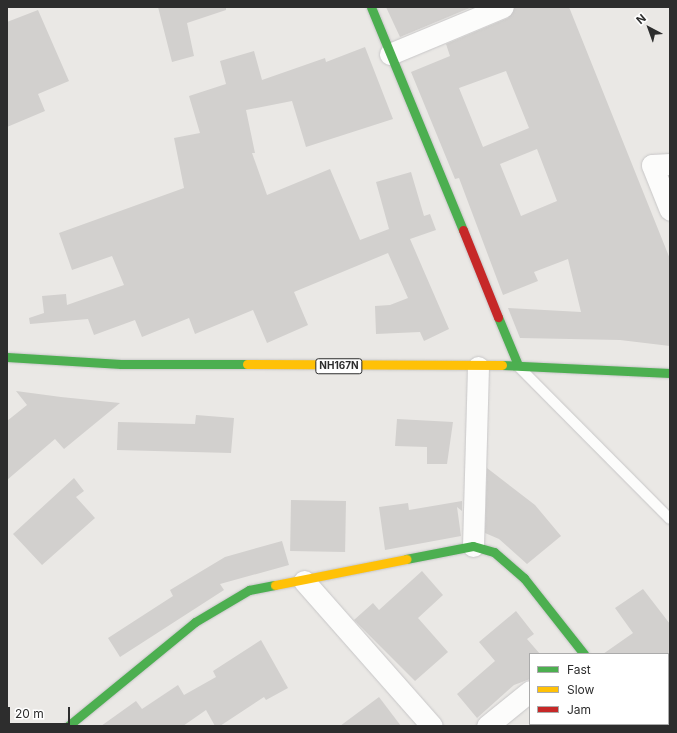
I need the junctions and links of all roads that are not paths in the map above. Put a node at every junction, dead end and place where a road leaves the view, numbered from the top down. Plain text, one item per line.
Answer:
1 (371, 7) edge
2 (503, 7) edge
3 (390, 54) junction
4 (670, 164) edge
5 (670, 210) edge
6 (7, 358) edge
7 (518, 365) junction
8 (478, 367) junction
9 (670, 373) edge
10 (670, 519) edge
11 (472, 546) junction
12 (304, 581) junction
13 (580, 652) edge
14 (529, 692) edge
15 (68, 726) edge
16 (432, 726) edge
17 (487, 726) edge

1 - 3 main road
2 - 3 street
3 - 7 main road
4 - 5 street
6 - 8 main road, NH167N
7 - 8 main road, NH167N
7 - 9 main road, NH167N
7 - 10 lane
8 - 11 street
11 - 12 main road
11 - 13 main road
12 - 15 main road
12 - 16 street
14 - 17 street

